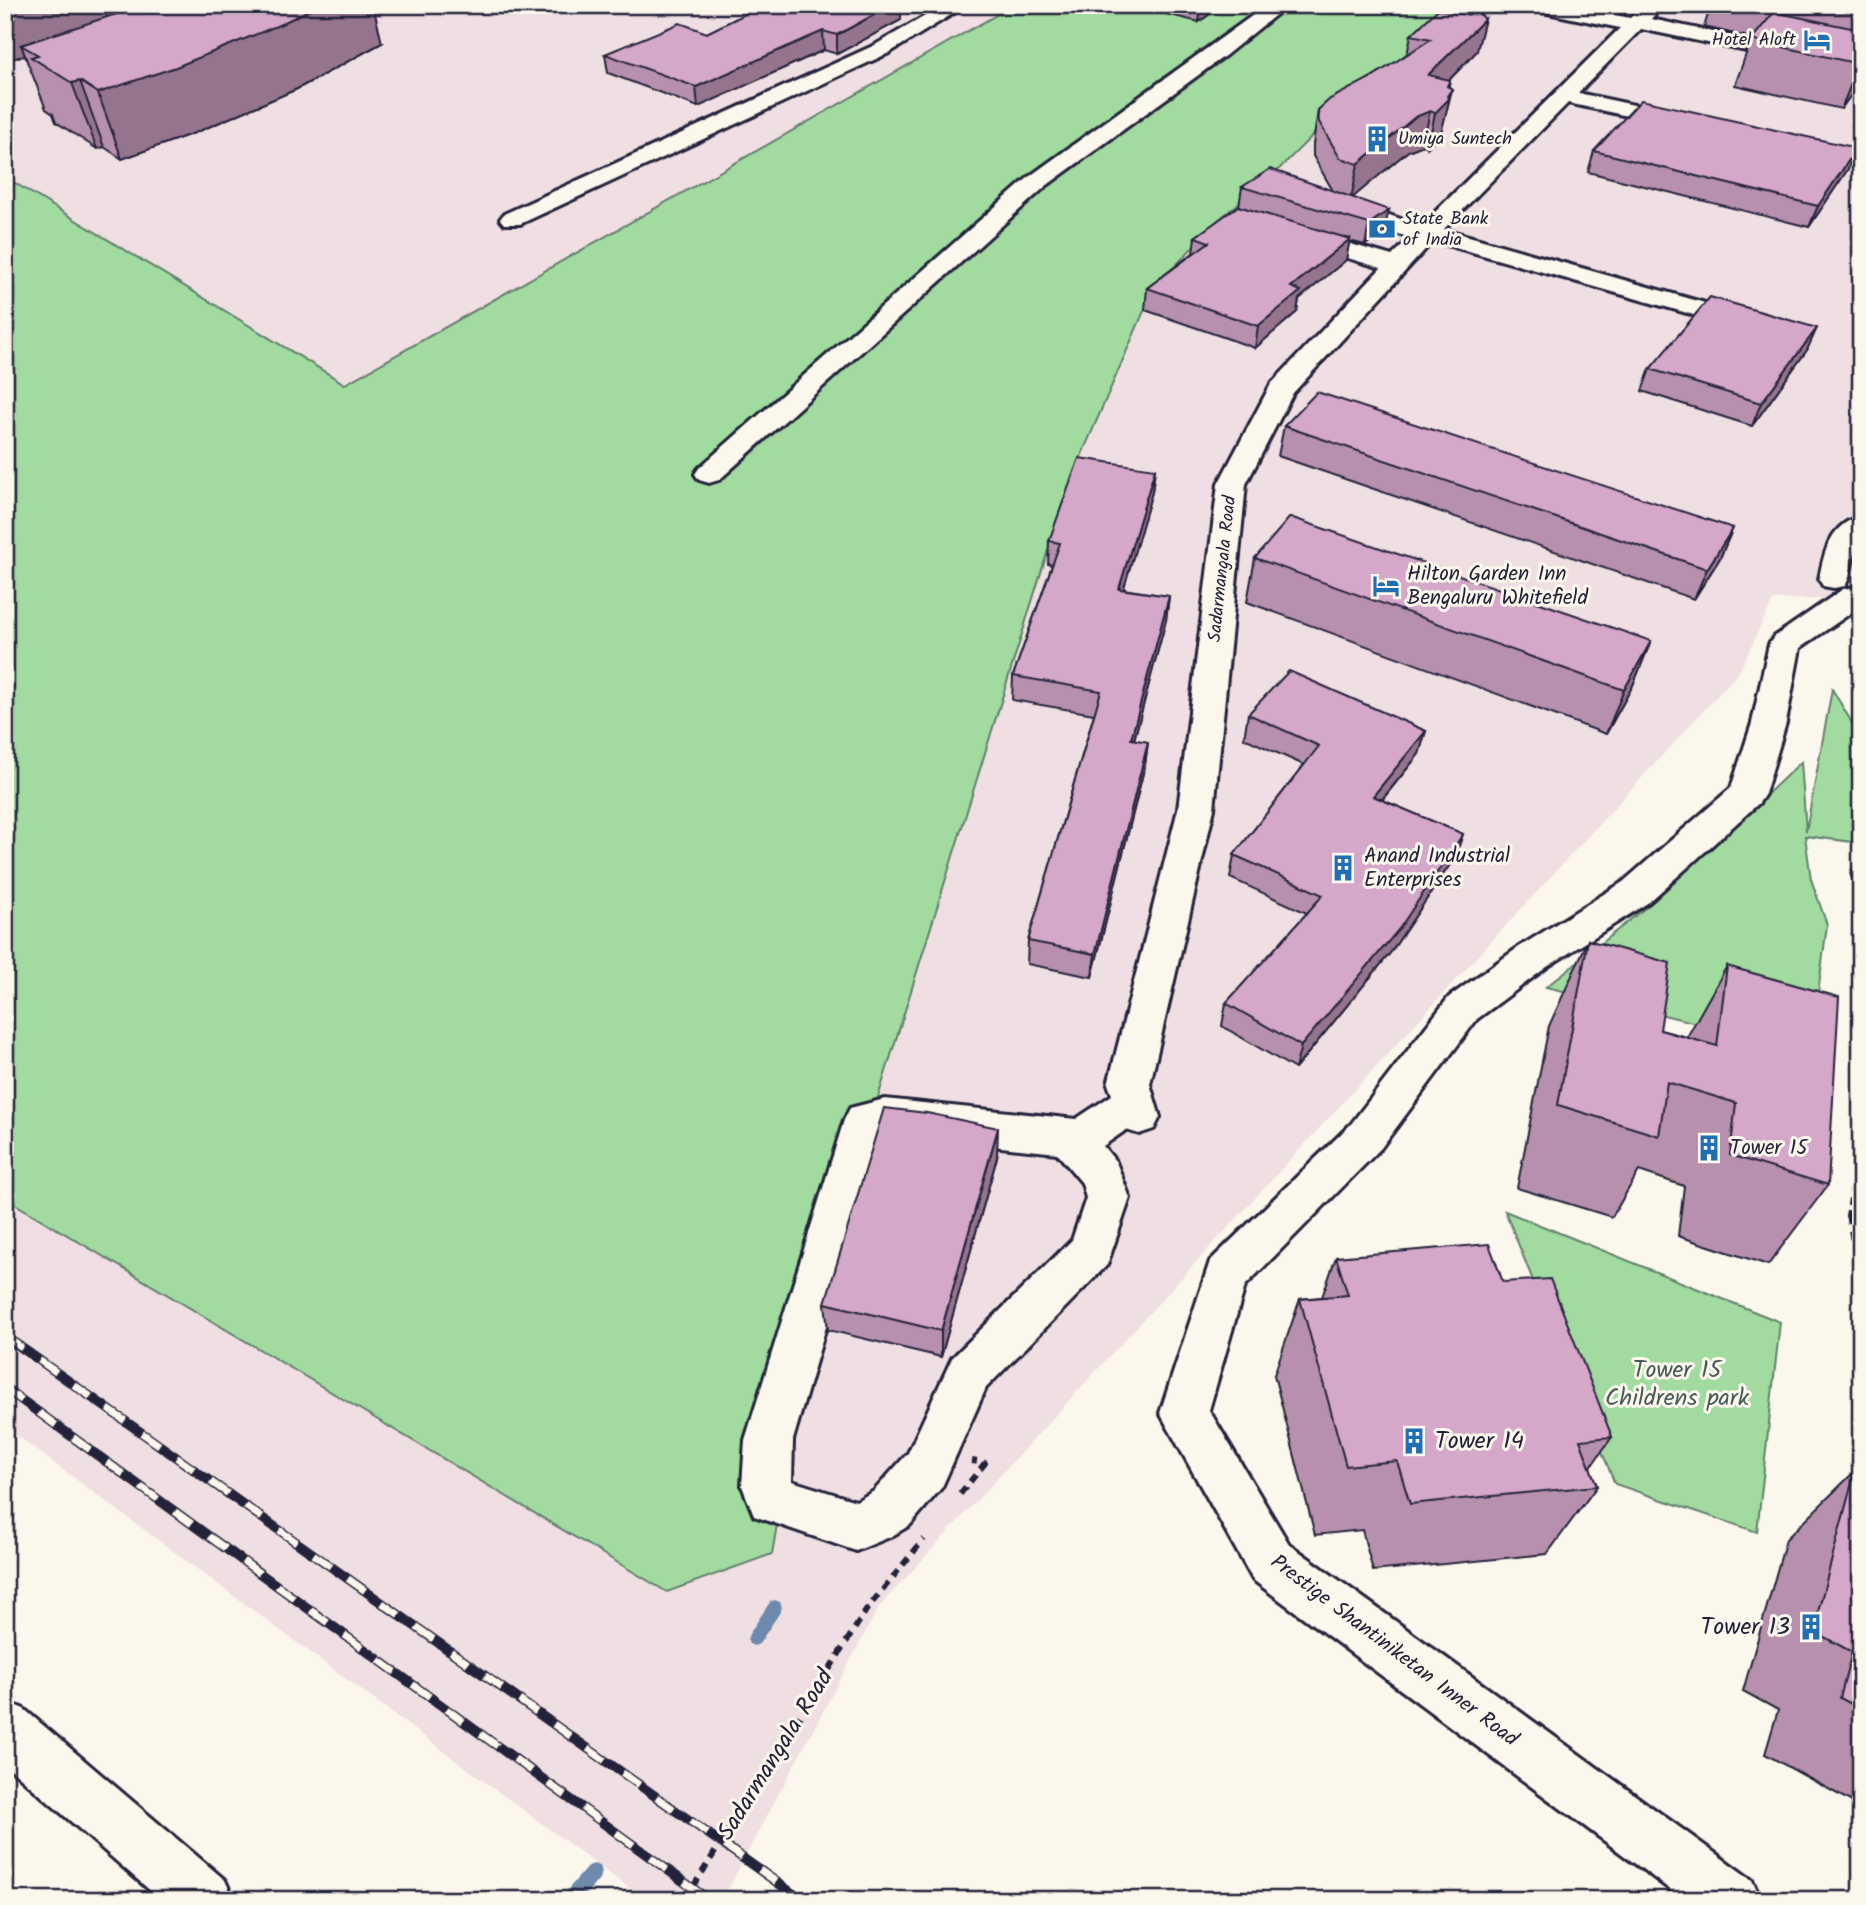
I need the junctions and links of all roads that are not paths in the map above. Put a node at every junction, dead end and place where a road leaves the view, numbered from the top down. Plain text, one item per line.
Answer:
1 (958, 5) edge
2 (1279, 5) edge
3 (1538, 5) edge
4 (1642, 17) edge
5 (1861, 69) edge
6 (1564, 96) junction
7 (1699, 125) edge
8 (1323, 199) edge
9 (512, 219) dead end
10 (1279, 230) edge
11 (1427, 234) junction
12 (1397, 265) junction
13 (1696, 308) dead end
14 (709, 474) dead end
15 (1861, 525) edge
16 (1848, 587) edge
17 (1070, 1138) junction
18 (5, 1728) edge
19 (205, 1900) edge
20 (1732, 1900) edge

1 - 9 street
2 - 14 street
3 - 4 street
4 - 5 street
4 - 6 street, Sadarmangala Road
6 - 7 street
6 - 11 street, Sadarmangala Road
8 - 11 street
10 - 12 street
11 - 12 street, Sadarmangala Road
11 - 13 street
12 - 17 street, Sadarmangala Road
15 - 16 street
16 - 20 street, Prestige Shantiniketan Inner Road
17 - 17 street
18 - 19 street

